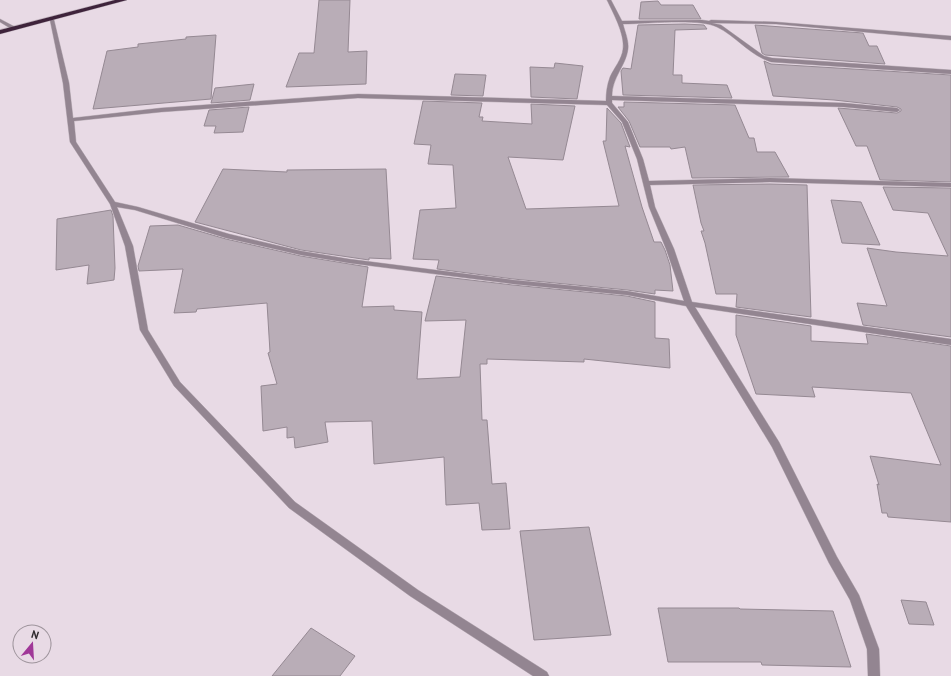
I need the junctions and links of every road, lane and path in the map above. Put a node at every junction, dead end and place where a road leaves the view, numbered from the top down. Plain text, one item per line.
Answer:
1 (123, 0) edge
2 (609, 0) edge
3 (0, 20) edge
4 (52, 20) junction
5 (702, 21) junction
6 (620, 23) junction
7 (15, 29) junction
8 (0, 32) edge
9 (951, 38) edge
10 (951, 72) edge
11 (609, 101) junction
12 (897, 110) dead end
13 (71, 120) junction
14 (646, 183) junction
15 (951, 185) edge
16 (113, 204) junction
17 (689, 304) junction
18 (951, 342) edge
19 (543, 676) edge
20 (874, 676) edge

1 - 4 highway
2 - 6 street
3 - 7 street
4 - 7 highway
4 - 13 street
5 - 6 street
5 - 9 street
5 - 10 street
6 - 11 street
7 - 8 highway
11 - 12 street
11 - 13 street
11 - 14 street
13 - 16 street
14 - 15 street
14 - 17 street
16 - 17 street
16 - 19 street
17 - 18 street
17 - 20 street

